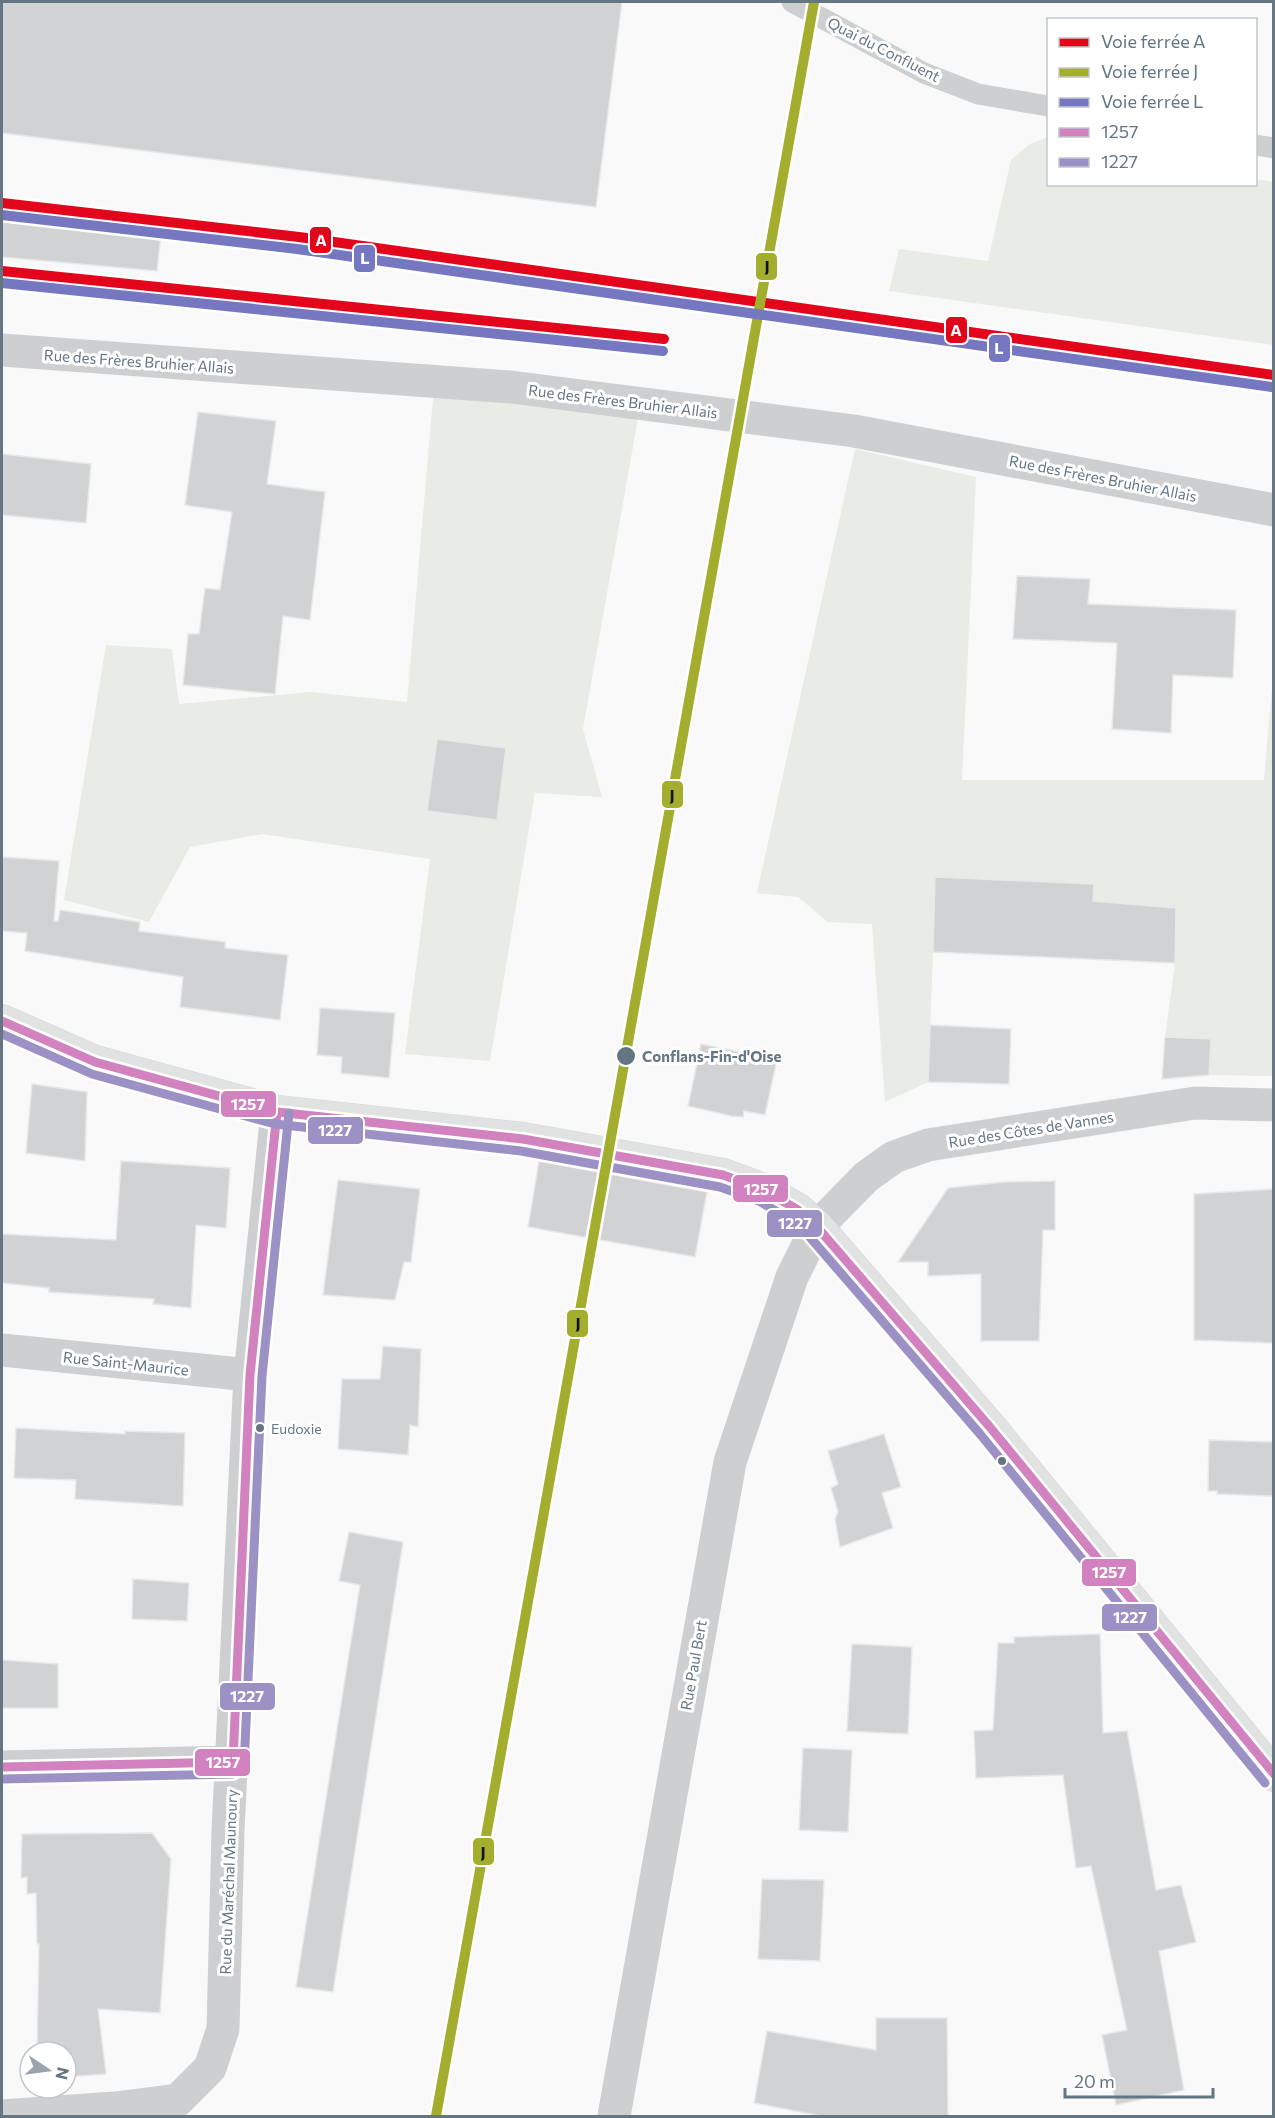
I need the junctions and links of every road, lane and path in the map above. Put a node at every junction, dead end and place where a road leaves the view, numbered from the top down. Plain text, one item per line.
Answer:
1 (792, 2) edge
2 (1047, 106) edge
3 (1257, 145) edge
4 (1274, 148) edge
5 (2, 350) edge
6 (1274, 510) edge
7 (2, 1021) edge
8 (1274, 1105) edge
9 (277, 1112) junction
10 (817, 1227) junction
11 (2, 1350) edge
12 (250, 1375) junction
13 (233, 1762) junction
14 (2, 1767) edge
15 (1274, 1775) edge
16 (2, 2116) edge
17 (614, 2116) edge

1 - 2 lane, Quai du Confluent
3 - 4 lane
5 - 6 street, Rue des Frères Bruhier Allais
7 - 9 street
8 - 10 street, Rue des Côtes de Vannes
9 - 10 street
9 - 12 street, Rue du Maréchal Maunoury
10 - 15 street
10 - 17 street, Rue Paul Bert
11 - 12 street, Rue Saint-Maurice
12 - 13 street, Rue du Maréchal Maunoury
13 - 14 street
13 - 16 street, Rue du Maréchal Maunoury

